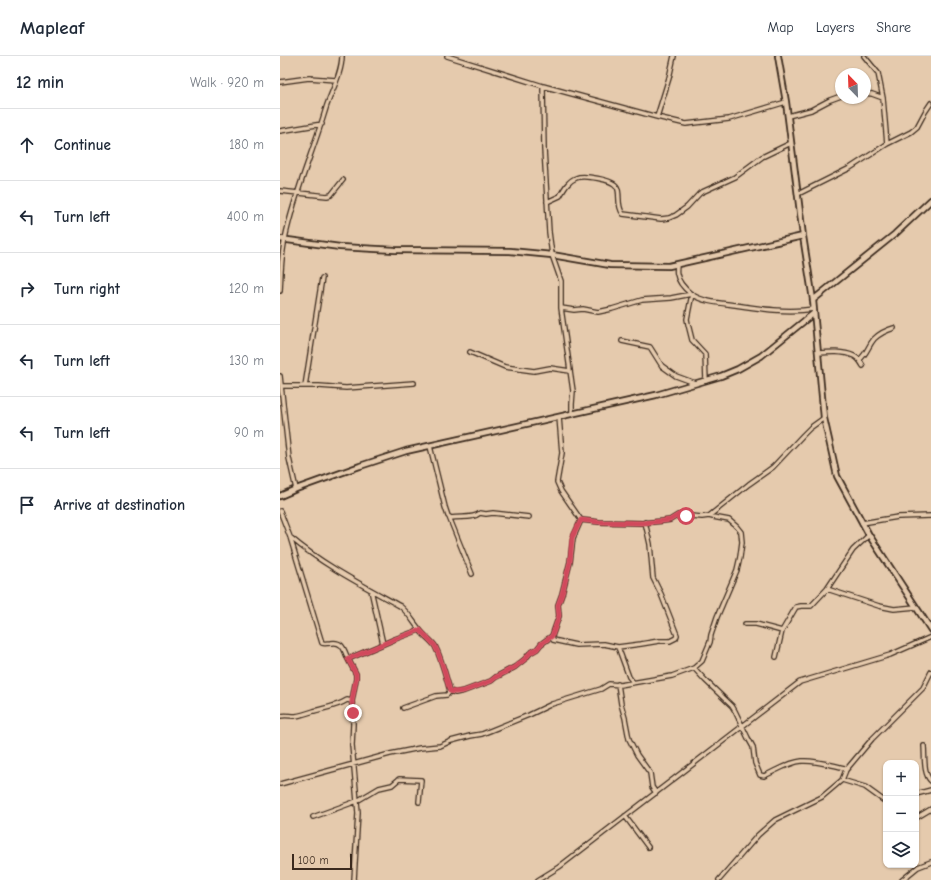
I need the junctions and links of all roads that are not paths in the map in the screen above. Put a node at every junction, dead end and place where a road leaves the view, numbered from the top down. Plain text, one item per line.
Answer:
1 (342, 56) edge
2 (447, 56) edge
3 (674, 56) edge
4 (778, 56) edge
5 (864, 56) edge
6 (336, 80) junction
7 (280, 82) edge
8 (543, 86) junction
9 (871, 94) edge
10 (835, 98) edge
11 (883, 98) junction
12 (786, 102) junction
13 (931, 103) edge
14 (788, 116) junction
15 (657, 117) junction
16 (322, 124) junction
17 (280, 132) edge
18 (791, 143) junction
19 (887, 144) junction
20 (343, 180) dead end
21 (280, 191) edge
22 (298, 192) junction
23 (798, 194) junction
24 (931, 200) edge
25 (547, 202) junction
26 (803, 236) junction
27 (282, 239) edge
28 (552, 255) junction
29 (677, 265) junction
30 (322, 278) dead end
31 (280, 291) edge
32 (692, 294) junction
33 (813, 300) junction
34 (561, 308) junction
35 (814, 311) junction
36 (894, 328) dead end
37 (622, 341) dead end
38 (470, 352) dead end
39 (818, 353) junction
40 (859, 360) junction
41 (863, 366) dead end
42 (570, 371) junction
43 (280, 376) edge
44 (706, 381) junction
45 (414, 383) dead end
46 (696, 384) junction
47 (281, 386) junction
48 (304, 386) junction
49 (572, 414) junction
50 (559, 417) junction
51 (824, 418) junction
52 (430, 446) junction
53 (296, 489) junction
54 (280, 496) edge
55 (280, 511) edge
56 (448, 516) junction
57 (709, 516) junction
58 (931, 516) edge
59 (529, 517) dead end
60 (581, 520) junction
61 (645, 522) junction
62 (862, 523) junction
63 (869, 535) junction
64 (290, 537) junction
65 (472, 574) dead end
66 (827, 589) junction
67 (371, 590) junction
68 (916, 607) junction
69 (745, 624) dead end
70 (420, 630) junction
71 (931, 630) edge
72 (782, 631) junction
73 (552, 636) junction
74 (931, 637) edge
75 (383, 644) junction
76 (618, 647) junction
77 (776, 657) dead end
78 (348, 659) junction
79 (694, 668) junction
80 (931, 672) edge
81 (633, 682) junction
82 (618, 684) junction
83 (450, 691) junction
84 (352, 701) junction
85 (403, 708) dead end
86 (280, 716) edge
87 (742, 726) junction
88 (924, 746) dead end
89 (354, 764) junction
90 (846, 770) junction
91 (842, 780) junction
92 (931, 781) edge
93 (280, 784) edge
94 (931, 790) edge
95 (656, 793) junction
96 (919, 793) edge
97 (883, 800) edge
98 (357, 801) junction
99 (419, 802) dead end
100 (931, 809) edge
101 (625, 816) junction
102 (919, 816) edge
103 (313, 817) dead end
104 (648, 847) dead end
105 (931, 862) edge
106 (354, 880) edge
107 (538, 880) edge
108 (719, 880) edge
109 (902, 880) edge

1 - 6 street
2 - 8 street
3 - 15 street
4 - 12 street
5 - 11 street
6 - 7 street
6 - 16 street
8 - 15 street
8 - 25 street
9 - 11 street
10 - 14 street
11 - 19 street
12 - 14 street
12 - 15 street
13 - 19 street
14 - 18 street
16 - 17 street
16 - 22 street
18 - 23 street
18 - 25 street
19 - 23 street
20 - 22 street
21 - 22 street
22 - 27 street
23 - 26 street
24 - 33 street
25 - 28 street
26 - 29 street
26 - 33 street
27 - 28 street
27 - 31 street
28 - 29 street
28 - 34 street
29 - 32 street
30 - 48 street
32 - 34 street
32 - 35 street
32 - 44 street
33 - 35 street
34 - 42 street
35 - 39 street
35 - 44 street
36 - 40 street
37 - 46 street
38 - 42 street
39 - 40 street
39 - 51 street
40 - 41 street
42 - 49 street
43 - 47 street
44 - 46 street
45 - 48 street
46 - 49 street
47 - 48 street
47 - 53 street
49 - 50 street
50 - 52 street
50 - 60 street
51 - 57 street
51 - 62 street
52 - 53 street
52 - 56 street
53 - 54 street
55 - 64 street
56 - 59 street
56 - 65 street
57 - 61 street
57 - 79 street
58 - 62 street
60 - 61 street
60 - 73 street
61 - 76 street
62 - 63 street
63 - 66 street
63 - 68 street
64 - 67 street
64 - 78 street
66 - 68 street
66 - 72 street
67 - 70 street
67 - 75 street
68 - 71 street
69 - 72 street
70 - 75 street
70 - 83 street
72 - 77 street
73 - 76 street
73 - 83 street
74 - 87 street
75 - 78 street
76 - 81 street
78 - 84 street
79 - 81 street
79 - 87 street
80 - 90 street
81 - 82 street
82 - 89 street
82 - 95 street
83 - 85 street
84 - 86 street
84 - 89 street
87 - 90 street
87 - 95 street
88 - 92 street
89 - 93 street
89 - 98 street
90 - 91 street
91 - 97 street
91 - 108 street
94 - 96 street
95 - 101 street
98 - 99 street
98 - 103 street
98 - 106 street
100 - 102 street
101 - 104 street
101 - 107 street
105 - 109 street

